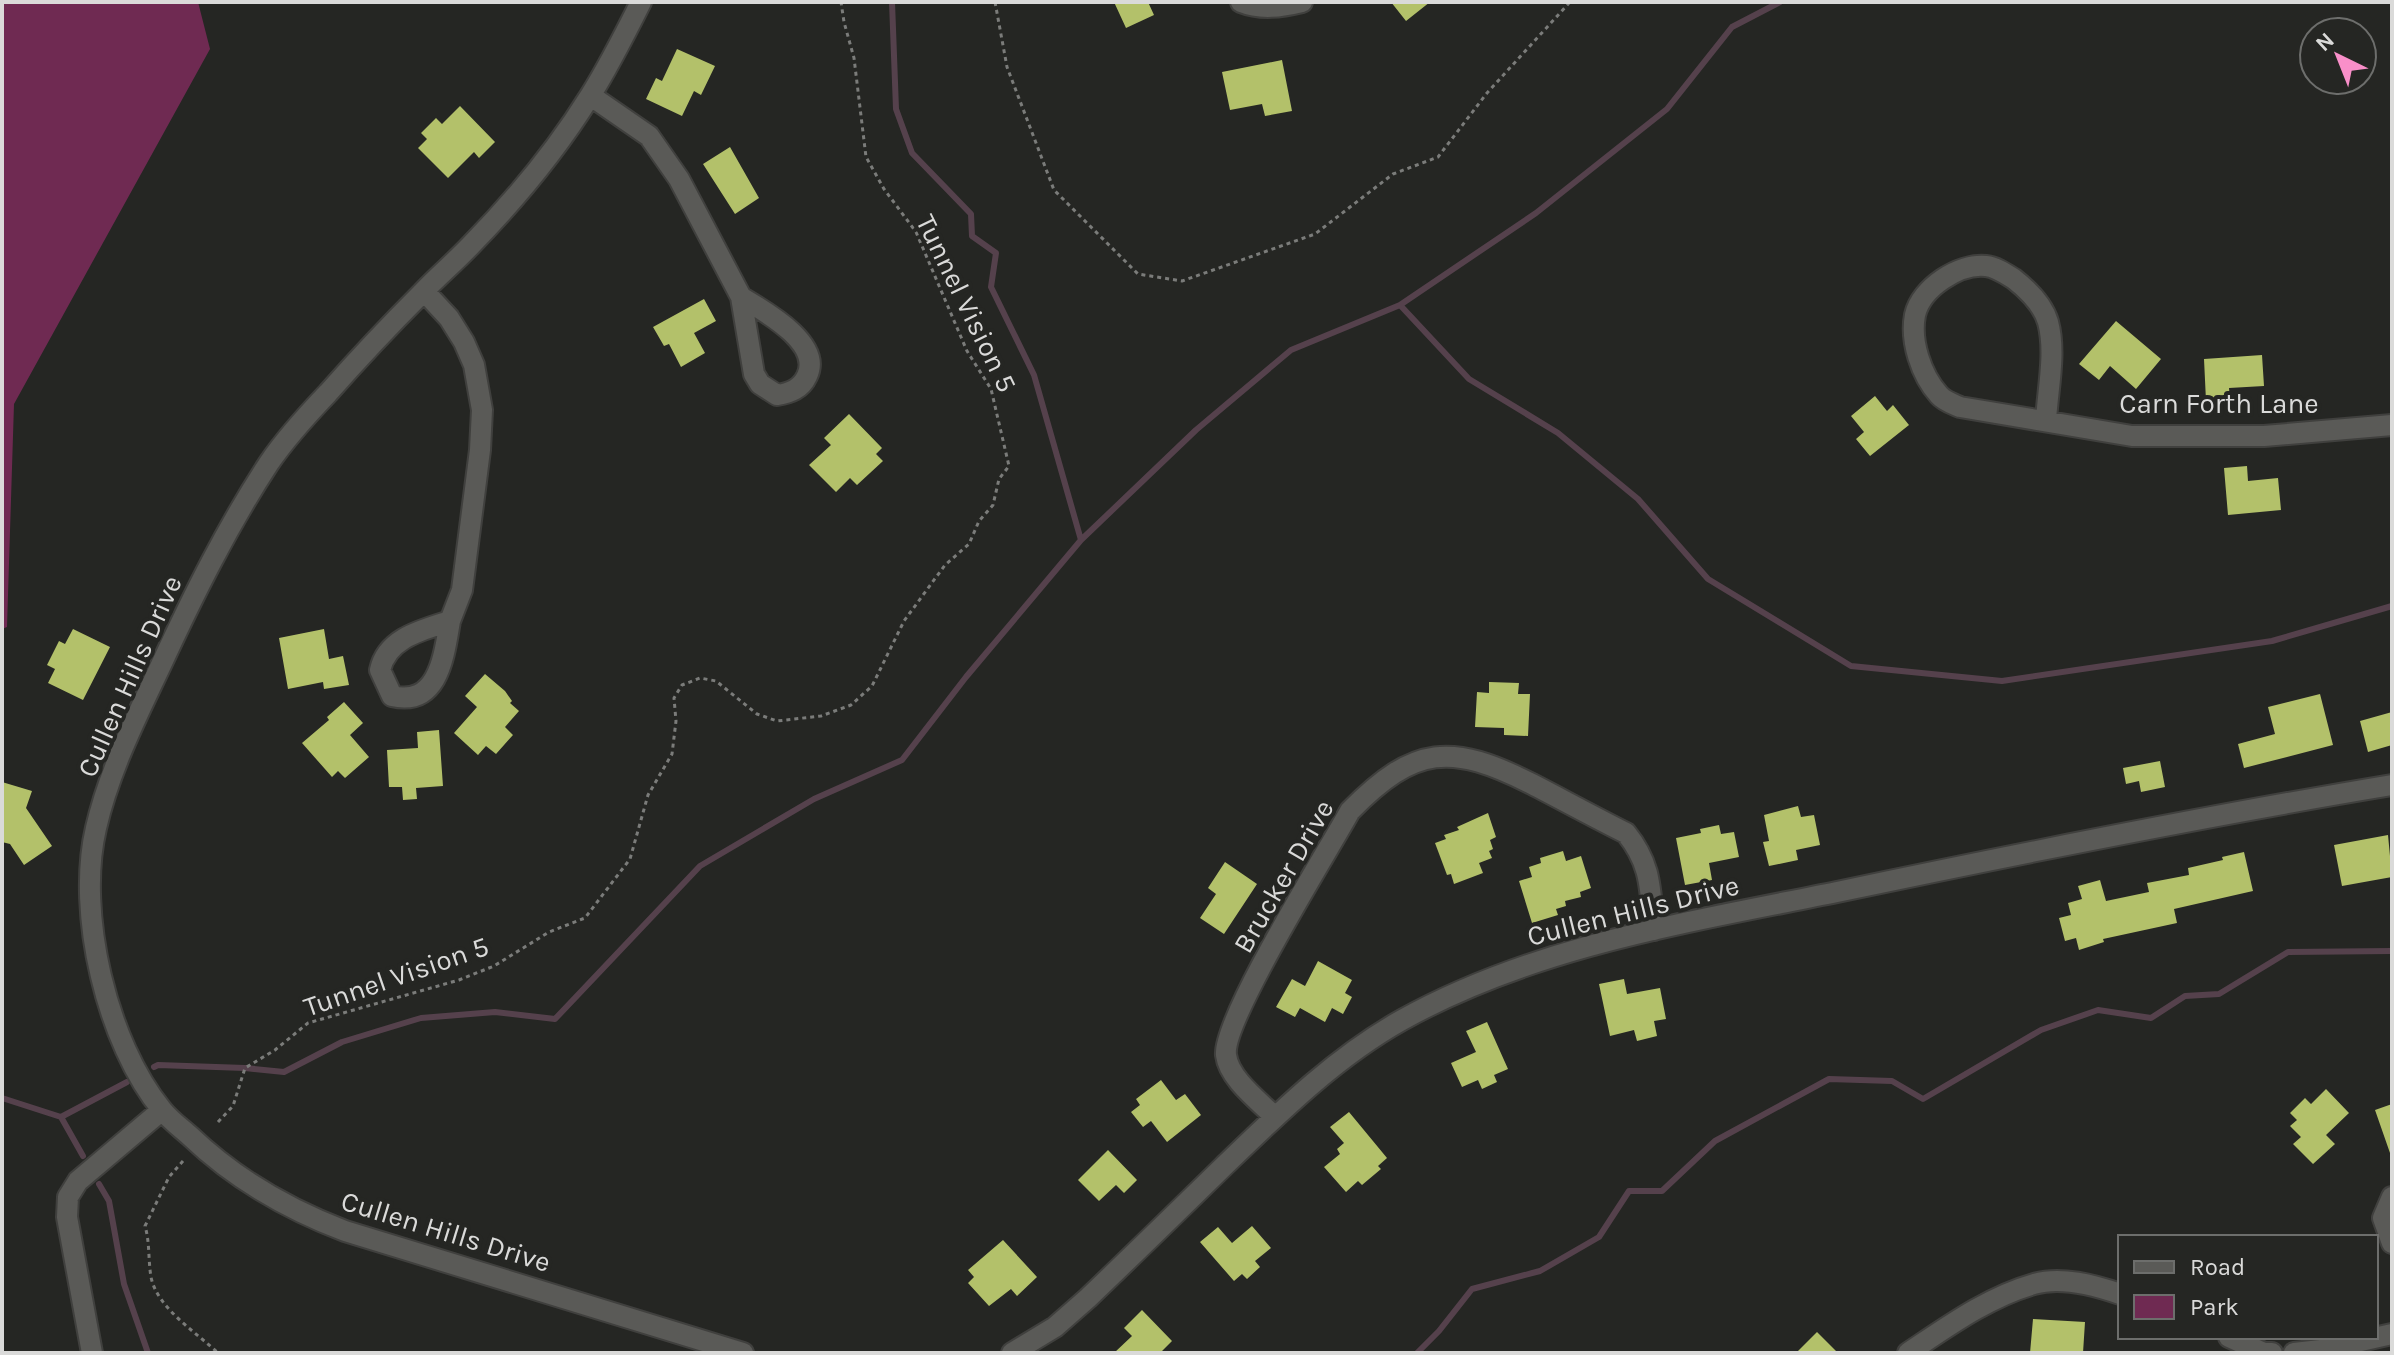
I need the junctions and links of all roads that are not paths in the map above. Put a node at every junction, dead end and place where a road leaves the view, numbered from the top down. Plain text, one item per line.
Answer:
1 (641, 2) edge
2 (1241, 2) edge
3 (1302, 2) edge
4 (591, 96) junction
5 (424, 291) junction
6 (741, 297) junction
7 (2046, 420) junction
8 (2392, 425) edge
9 (450, 621) dead end
10 (2392, 785) edge
11 (1654, 930) junction
12 (162, 1110) junction
13 (1275, 1117) junction
14 (2392, 1197) edge
15 (2392, 1243) edge
16 (2118, 1293) edge
17 (2233, 1339) edge
18 (2370, 1339) edge
19 (92, 1353) edge
20 (743, 1353) edge
21 (1012, 1353) edge
22 (1908, 1353) edge
23 (2264, 1353) edge
24 (2272, 1353) edge
25 (2294, 1353) edge

1 - 4 street, Cullen Hills Drive
2 - 3 street
4 - 5 street, Cullen Hills Drive
4 - 6 street
5 - 9 street
5 - 12 street, Cullen Hills Drive
6 - 6 street
7 - 7 street, Carn Forth Lane
7 - 8 street, Carn Forth Lane
10 - 11 street, Cullen Hills Drive
11 - 13 street, Cullen Hills Drive
11 - 13 street, Brucker Drive
12 - 19 street
12 - 20 street, Cullen Hills Drive
13 - 21 street, Cullen Hills Drive
14 - 15 street
16 - 22 street
17 - 23 street
18 - 25 street
23 - 24 street

